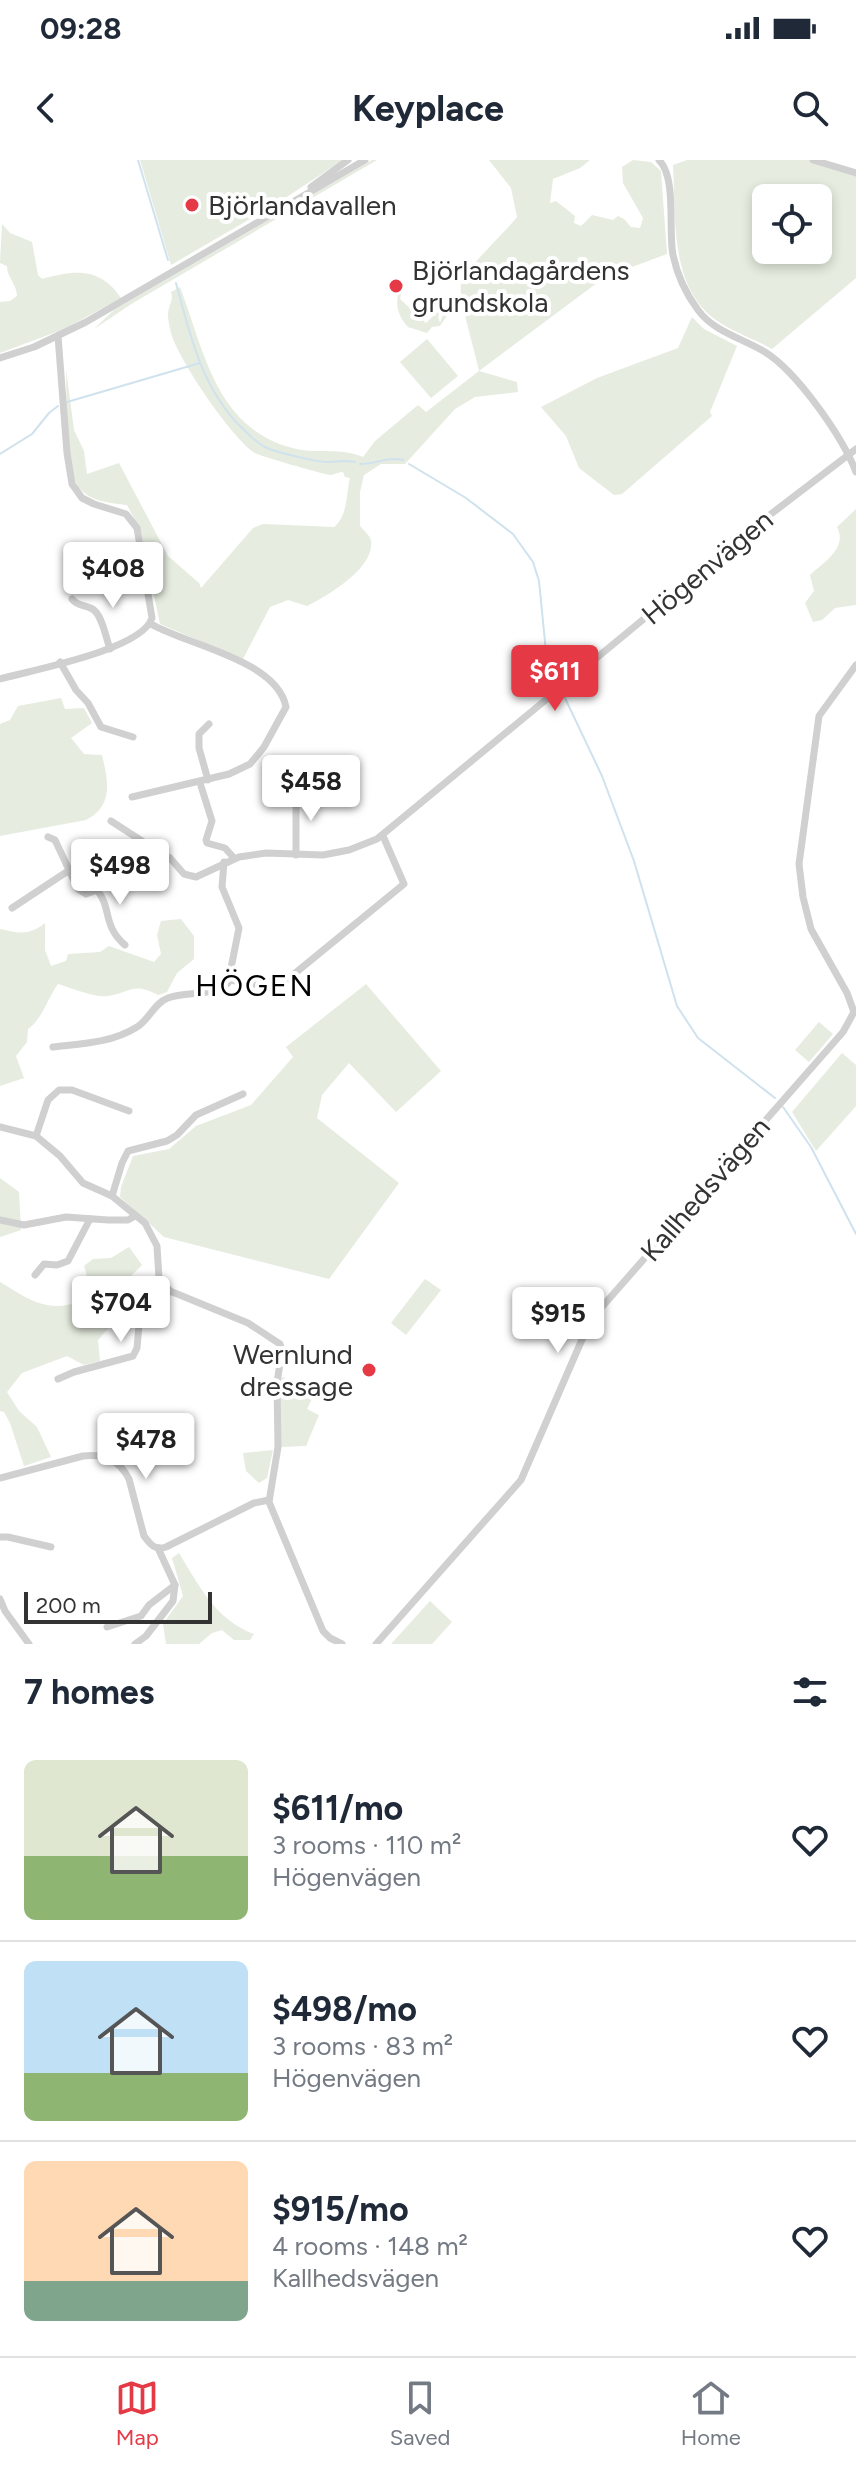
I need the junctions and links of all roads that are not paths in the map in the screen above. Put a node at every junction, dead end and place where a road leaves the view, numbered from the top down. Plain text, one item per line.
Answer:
1 (348, 160) edge
2 (365, 160) edge
3 (813, 160) edge
4 (664, 162) edge
5 (856, 173) edge
6 (305, 193) junction
7 (58, 336) junction
8 (0, 358) edge
9 (852, 452) edge
10 (856, 472) edge
11 (72, 599) dead end
12 (151, 624) junction
13 (110, 649) junction
14 (60, 662) junction
15 (856, 665) edge
16 (0, 679) edge
17 (209, 724) dead end
18 (133, 737) dead end
19 (204, 783) junction
20 (296, 790) dead end
21 (132, 797) dead end
22 (111, 821) dead end
23 (383, 836) junction
24 (48, 837) dead end
25 (144, 846) junction
26 (296, 855) junction
27 (234, 858) junction
28 (224, 862) junction
29 (68, 871) junction
30 (97, 890) junction
31 (12, 908) dead end
32 (125, 945) dead end
33 (230, 980) junction
34 (855, 1013) edge
35 (53, 1047) dead end
36 (243, 1094) dead end
37 (129, 1111) dead end
38 (0, 1127) edge
39 (36, 1136) junction
40 (112, 1196) junction
41 (135, 1216) junction
42 (90, 1219) junction
43 (0, 1220) edge
44 (35, 1275) dead end
45 (170, 1291) junction
46 (58, 1379) dead end
47 (0, 1478) edge
48 (269, 1500) junction
49 (0, 1537) edge
50 (51, 1547) dead end
51 (158, 1548) junction
52 (175, 1585) junction
53 (0, 1599) edge
54 (107, 1627) dead end
55 (29, 1644) edge
56 (135, 1644) edge
57 (342, 1644) edge
58 (376, 1644) edge

1 - 6 street
2 - 6 street
3 - 5 street
4 - 9 street
6 - 7 street
7 - 8 street
7 - 12 street
9 - 10 street
9 - 23 street, Högenvägen
11 - 13 street
12 - 13 street
12 - 19 street
13 - 14 street
14 - 16 street
14 - 18 street
15 - 34 street
17 - 19 street
19 - 21 street
19 - 27 street
20 - 26 street
22 - 25 street, Högenvägen
23 - 26 street, Högenvägen
23 - 33 street
24 - 29 street
25 - 28 street, Högenvägen
25 - 30 street
26 - 27 street, Högenvägen
27 - 28 street, Högenvägen
28 - 33 street
29 - 30 street
29 - 31 street
30 - 32 street
33 - 35 street
34 - 58 street, Kallhedsvägen
36 - 40 street
37 - 39 street
38 - 39 street
39 - 40 street
40 - 41 street
41 - 42 street
41 - 45 street
42 - 43 street
42 - 44 street
45 - 46 street
45 - 48 street
47 - 51 street
48 - 51 street
48 - 57 street
49 - 50 street
51 - 52 street
52 - 54 street
52 - 56 street
53 - 55 street

